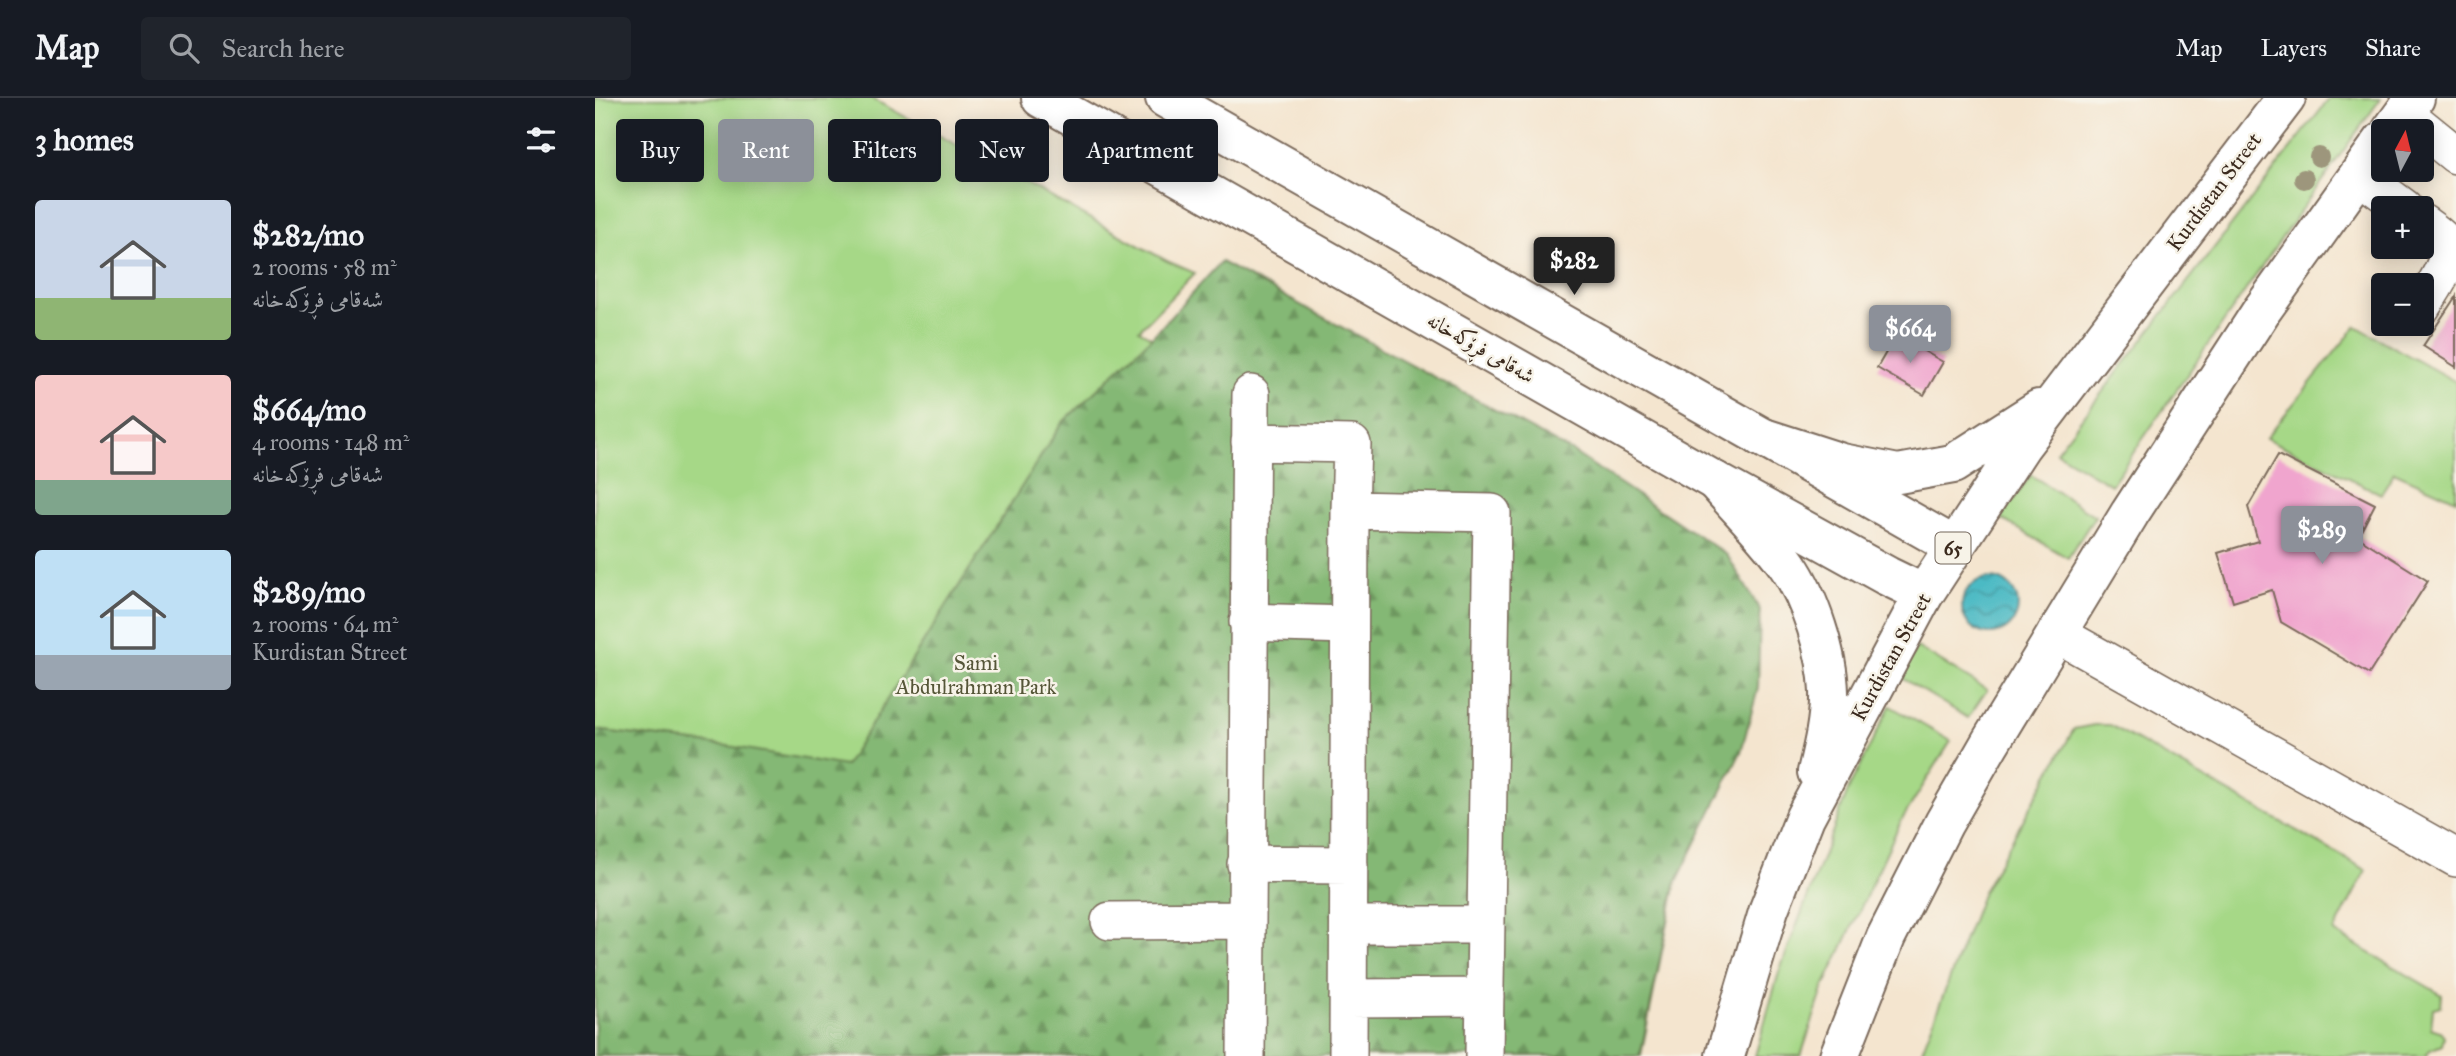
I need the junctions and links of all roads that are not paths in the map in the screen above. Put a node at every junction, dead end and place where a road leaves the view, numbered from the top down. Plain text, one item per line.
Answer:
1 (1041, 98) edge
2 (1165, 98) edge
3 (2286, 98) edge
4 (2434, 142) edge
5 (2456, 155) edge
6 (2371, 158) edge
7 (2359, 175) junction
8 (2388, 196) edge
9 (2434, 233) edge
10 (2434, 286) edge
11 (2064, 392) junction
12 (1251, 394) dead end
13 (1761, 437) junction
14 (1249, 442) junction
15 (1715, 481) junction
16 (1350, 510) junction
17 (1954, 546) junction
18 (1924, 594) junction
19 (1248, 622) junction
20 (1349, 625) junction
21 (2056, 633) junction
22 (1805, 817) junction
23 (2456, 858) edge
24 (1246, 864) junction
25 (1349, 865) junction
26 (1247, 920) junction
27 (1110, 921) dead end
28 (1349, 925) junction
29 (1486, 925) junction
30 (1348, 998) junction
31 (1485, 998) junction
32 (1246, 1056) edge
33 (1348, 1056) edge
34 (1484, 1056) edge
35 (1724, 1056) edge
36 (1839, 1056) edge

1 - 15 main road, شەقامی فڕۆکەخانە
2 - 13 main road
3 - 11 main road, Kurdistan Street / 65
4 - 5 street
6 - 7 main road
7 - 8 street
7 - 21 main road
9 - 10 street
11 - 13 main road
11 - 17 main road, Kurdistan Street / 65
12 - 14 street
13 - 17 main road
14 - 16 street
14 - 19 street
15 - 18 main road, شەقامی فڕۆکەخانە
15 - 22 main road
16 - 20 street
16 - 29 street
17 - 18 main road, Kurdistan Street / 65
18 - 22 main road, Kurdistan Street / 65
19 - 20 street
19 - 24 street
20 - 25 street
21 - 23 street
21 - 36 main road
22 - 35 main road, Kurdistan Street / 65
24 - 25 street
24 - 26 street
25 - 28 street
26 - 27 street
26 - 32 street
28 - 29 street
28 - 30 street
29 - 31 street
30 - 31 street
30 - 33 street
31 - 34 street

